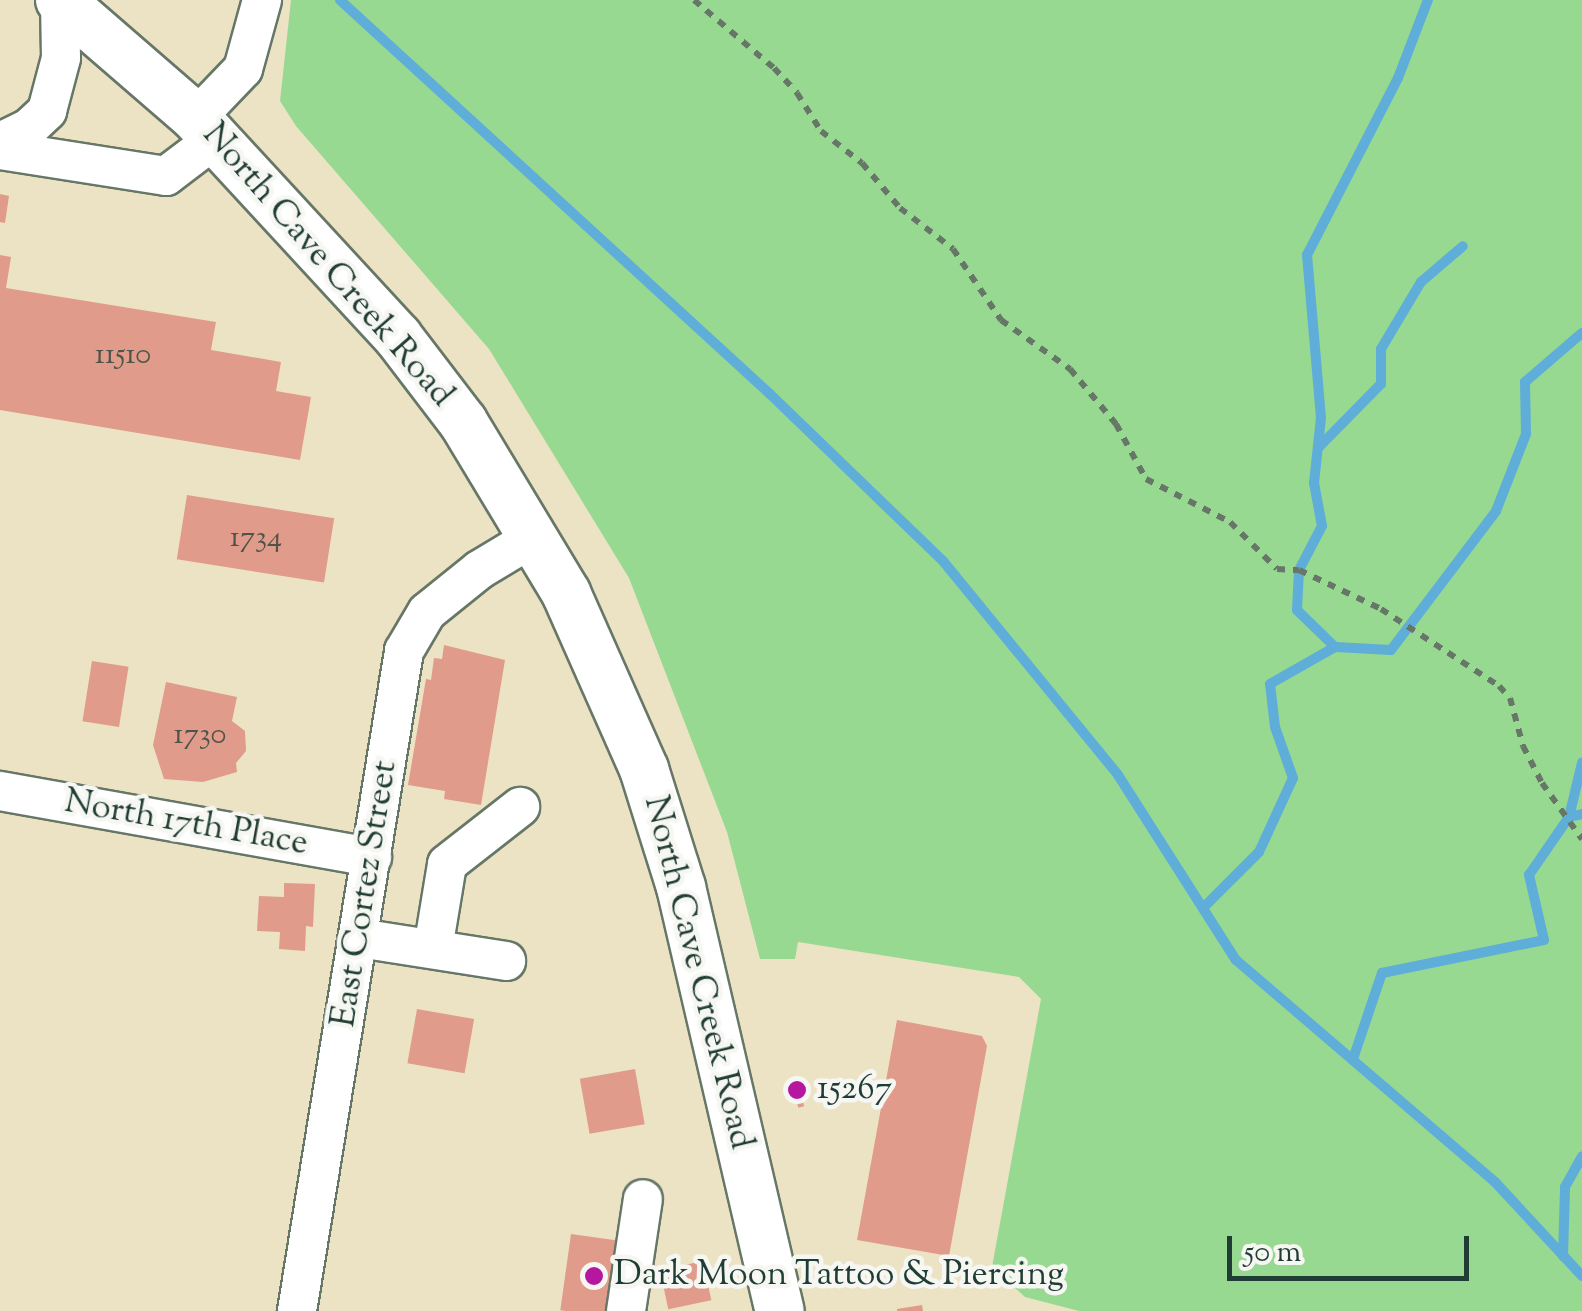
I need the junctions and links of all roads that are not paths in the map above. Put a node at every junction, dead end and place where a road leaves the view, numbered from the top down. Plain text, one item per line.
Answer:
1 (60, 0) edge
2 (262, 0) edge
3 (206, 128) junction
4 (0, 142) edge
5 (0, 150) edge
6 (534, 536) junction
7 (0, 791) edge
8 (520, 807) dead end
9 (372, 857) junction
10 (359, 938) junction
11 (433, 949) junction
12 (506, 961) dead end
13 (643, 1199) dead end
14 (297, 1311) edge
15 (626, 1311) edge
16 (780, 1311) edge

1 - 3 main road, North Cave Creek Road
1 - 4 street
2 - 3 street
3 - 5 street
3 - 6 main road, North Cave Creek Road
6 - 9 street, East Cortez Street
6 - 16 main road, North Cave Creek Road
7 - 9 street, North 17th Place
8 - 11 street
9 - 10 street, East Cortez Street
10 - 11 street
10 - 14 street, East Cortez Street
11 - 12 street
13 - 15 street

